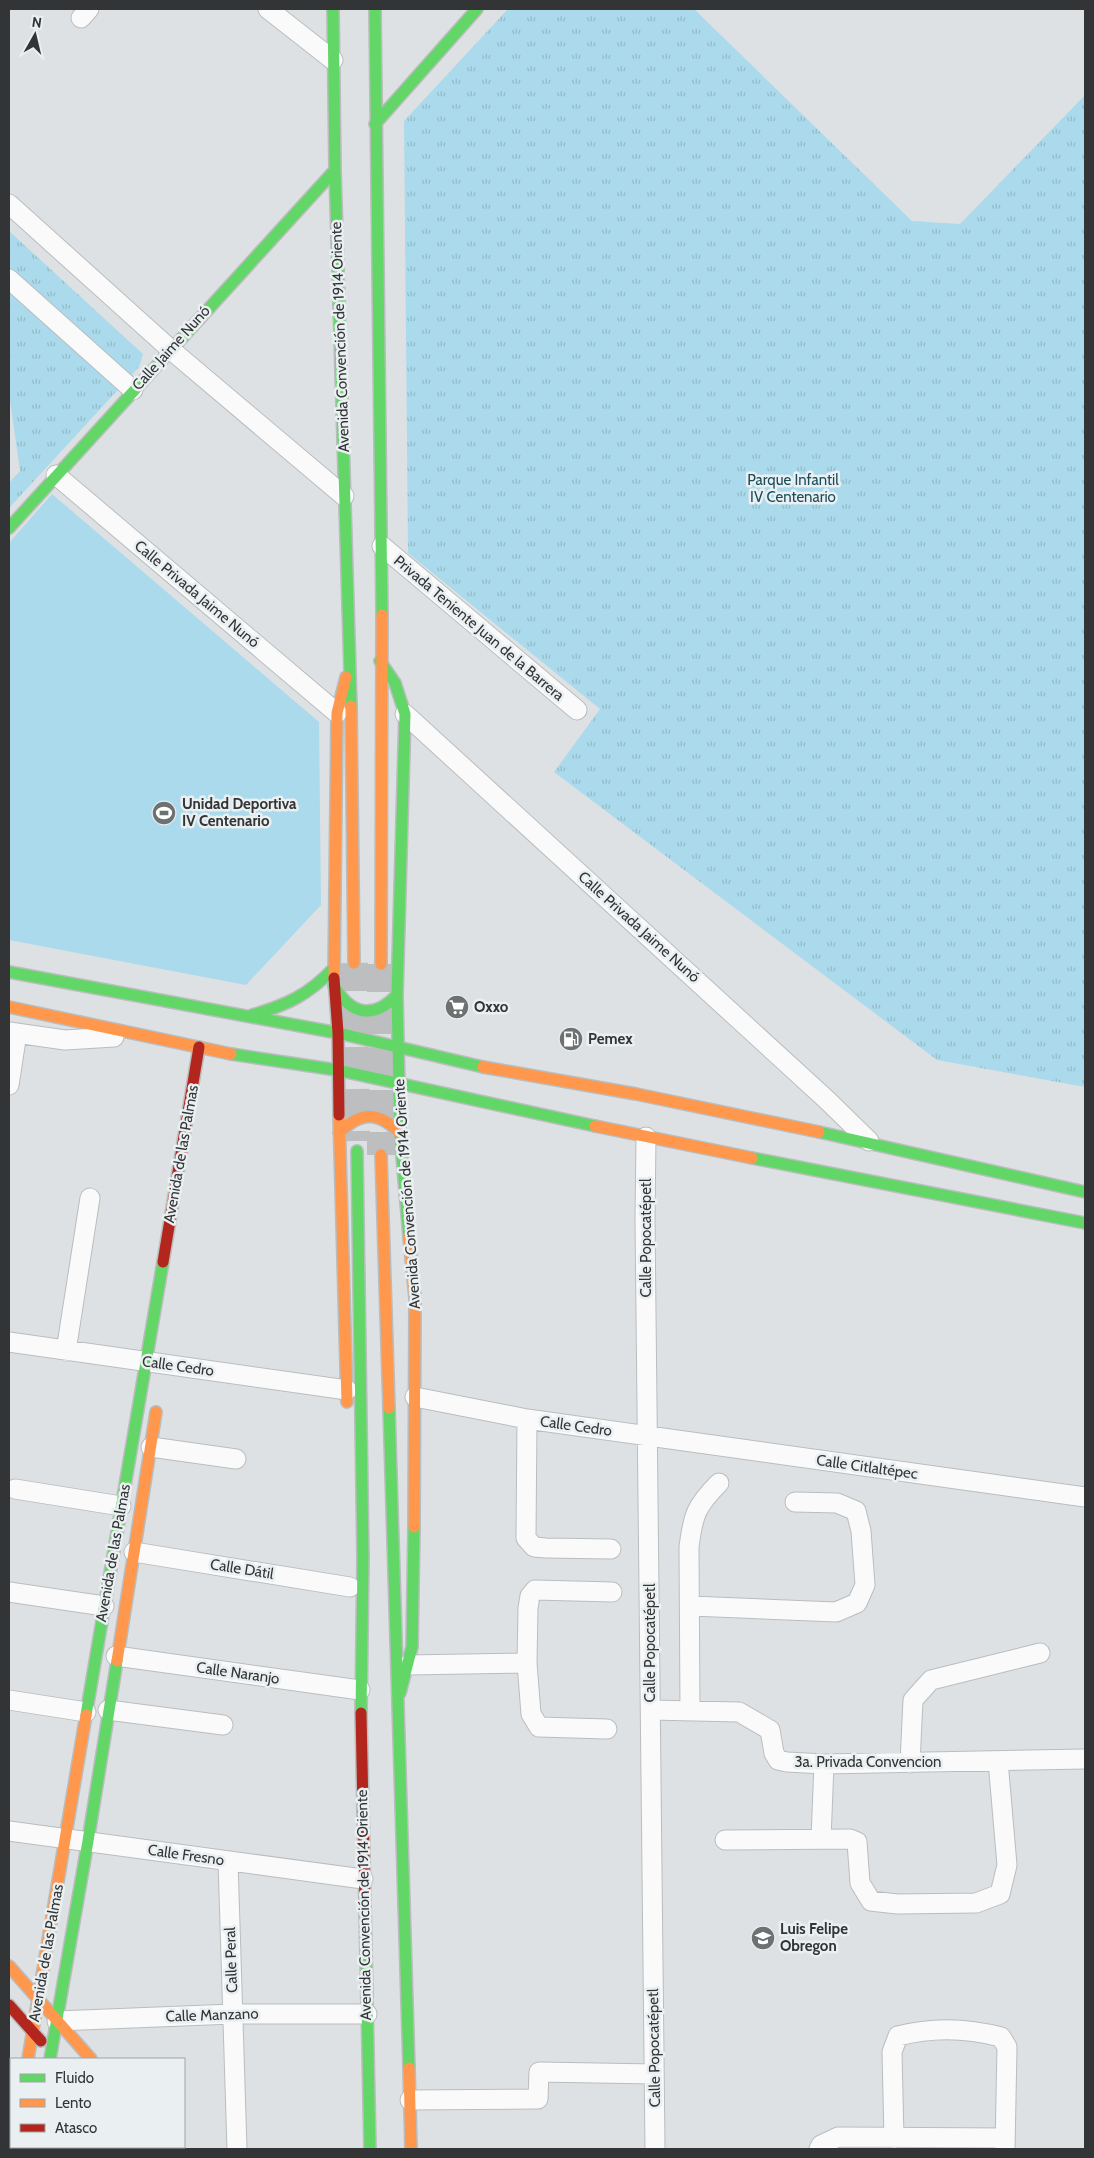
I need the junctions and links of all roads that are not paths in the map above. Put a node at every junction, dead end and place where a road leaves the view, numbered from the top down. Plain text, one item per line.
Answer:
1 (268, 9) edge
2 (333, 9) edge
3 (375, 9) edge
4 (477, 9) edge
5 (333, 60) junction
6 (375, 124) junction
7 (335, 170) junction
8 (9, 204) edge
9 (9, 279) edge
10 (170, 349) junction
11 (133, 390) junction
12 (56, 475) junction
13 (344, 496) junction
14 (9, 528) edge
15 (382, 546) junction
16 (380, 661) junction
17 (350, 666) junction
18 (577, 710) dead end
19 (337, 714) junction
20 (405, 714) junction
21 (354, 963) tunnel mouth
22 (381, 964) tunnel mouth
23 (333, 969) junction
24 (9, 972) edge
25 (131, 982) dead end
26 (334, 986) junction
27 (397, 996) junction
28 (158, 998) junction
29 (9, 1007) edge
30 (250, 1016) junction
31 (13, 1033) edge
32 (338, 1033) junction
33 (139, 1035) junction
34 (198, 1047) junction
35 (399, 1048) junction
36 (337, 1070) junction
37 (399, 1083) junction
38 (9, 1085) edge
39 (339, 1133) junction
40 (400, 1133) junction
41 (646, 1137) junction
42 (870, 1142) junction
43 (357, 1152) tunnel mouth
44 (381, 1155) tunnel mouth
45 (1085, 1192) edge
46 (90, 1198) dead end
47 (1085, 1223) edge
48 (9, 1342) edge
49 (66, 1351) junction
50 (160, 1364) junction
51 (347, 1390) junction
52 (415, 1397) junction
53 (158, 1401) dead end
54 (348, 1410) dead end
55 (528, 1419) junction
56 (648, 1437) junction
57 (151, 1447) junction
58 (236, 1459) dead end
59 (719, 1483) dead end
60 (15, 1489) dead end
61 (1085, 1497) edge
62 (795, 1502) dead end
63 (121, 1506) junction
64 (611, 1549) dead end
65 (134, 1552) junction
66 (350, 1582) joint
67 (9, 1592) edge
68 (612, 1592) dead end
69 (104, 1606) junction
70 (691, 1606) junction
71 (1040, 1653) dead end
72 (116, 1656) junction
73 (360, 1661) junction
74 (527, 1663) junction
75 (408, 1665) junction
76 (360, 1690) junction
77 (9, 1700) edge
78 (397, 1702) junction
79 (108, 1710) junction
80 (651, 1710) junction
81 (690, 1711) junction
82 (86, 1712) junction
83 (223, 1725) dead end
84 (607, 1729) dead end
85 (1085, 1759) edge
86 (998, 1762) junction
87 (910, 1763) junction
88 (824, 1764) junction
89 (9, 1831) edge
90 (66, 1839) junction
91 (821, 1839) junction
92 (725, 1840) dead end
93 (88, 1842) junction
94 (228, 1862) junction
95 (363, 1879) junction
96 (9, 1966) edge
97 (38, 1999) junction
98 (9, 2005) edge
99 (233, 2014) junction
100 (366, 2014) junction
101 (57, 2021) junction
102 (32, 2032) junction
103 (54, 2056) edge
104 (28, 2058) edge
105 (89, 2058) edge
106 (654, 2074) junction
107 (410, 2100) junction
108 (894, 2138) junction
109 (1005, 2143) edge
110 (237, 2149) edge
111 (370, 2149) edge
112 (411, 2149) edge
113 (655, 2149) edge
114 (820, 2149) edge

1 - 5 street
2 - 5 main road, Avenida Convención de 1914 Oriente
3 - 6 main road
4 - 6 main road
5 - 7 main road, Avenida Convención de 1914 Oriente
6 - 15 main road
7 - 10 main road, Calle Jaime Nunó
7 - 13 main road, Avenida Convención de 1914 Oriente
8 - 10 street
9 - 11 street
10 - 11 main road, Calle Jaime Nunó
10 - 13 street
11 - 12 main road, Calle Jaime Nunó
12 - 14 main road, Calle Jaime Nunó
12 - 19 street, Calle Privada Jaime Nunó
13 - 17 main road, Avenida Convención de 1914 Oriente
15 - 16 main road
15 - 18 street, Privada Teniente Juan de la Barrera
16 - 20 main road, Avenida Convención de 1914 Oriente
16 - 22 main road
17 - 19 main road, Avenida Convención de 1914 Oriente
17 - 21 main road, Avenida Convención de 1914 Oriente
19 - 23 main road, Avenida Convención de 1914 Oriente
20 - 27 main road, Avenida Convención de 1914 Oriente
20 - 42 street, Calle Privada Jaime Nunó
23 - 26 main road, Avenida Convención de 1914 Oriente
23 - 30 main road
24 - 28 main road
25 - 28 main road
26 - 27 main road
26 - 32 main road, Avenida Convención de 1914 Oriente
27 - 35 main road, Avenida Convención de 1914 Oriente
28 - 30 main road
29 - 33 main road
30 - 32 main road
31 - 33 street
31 - 38 street
32 - 35 main road
32 - 36 main road, Avenida Convención de 1914 Oriente
33 - 34 main road
34 - 36 main road
34 - 50 main road, Avenida de las Palmas
35 - 37 main road, Avenida Convención de 1914 Oriente
35 - 42 main road
36 - 37 main road
36 - 39 main road, Avenida Convención de 1914 Oriente
37 - 40 main road, Avenida Convención de 1914 Oriente
37 - 41 main road
39 - 40 main road
39 - 51 main road, Avenida Convención de 1914 Oriente
40 - 52 main road, Avenida Convención de 1914 Oriente
41 - 47 main road
41 - 56 street, Calle Popocatépetl
42 - 45 main road
43 - 73 main road, Avenida Convención de 1914 Oriente
44 - 78 main road, Avenida Convención de 1914 Oriente
46 - 49 street
48 - 49 street, Calle Cedro
49 - 50 street, Calle Cedro
50 - 51 street, Calle Cedro
50 - 63 main road, Avenida de las Palmas
51 - 54 main road, Avenida Convención de 1914 Oriente
52 - 55 street, Calle Cedro
52 - 75 main road, Avenida Convención de 1914 Oriente
53 - 57 main road, Avenida de las Palmas
55 - 56 street, Calle Cedro
55 - 64 street
56 - 61 street, Calle Citlaltépec
56 - 80 street, Calle Popocatépetl
57 - 58 street
57 - 65 main road, Avenida de las Palmas
59 - 70 street
60 - 63 street
62 - 70 street
63 - 69 main road, Avenida de las Palmas
65 - 66 street, Calle Dátil
65 - 72 main road, Avenida de las Palmas
66 - 73 main road, Avenida Convención de 1914 Oriente
67 - 69 street
68 - 74 street
69 - 82 main road, Avenida de las Palmas
70 - 81 street
71 - 87 street
72 - 76 street, Calle Naranjo
72 - 79 main road, Avenida de las Palmas
73 - 76 main road, Avenida Convención de 1914 Oriente
74 - 75 street
74 - 84 street
75 - 78 main road, Avenida Convención de 1914 Oriente
76 - 95 main road, Avenida Convención de 1914 Oriente
77 - 82 street
78 - 107 main road, Avenida Convención de 1914 Oriente
79 - 83 street
79 - 93 main road, Avenida de las Palmas
80 - 81 street, 3a. Privada Convencion
80 - 106 street, Calle Popocatépetl
81 - 88 street, 3a. Privada Convencion
82 - 90 main road, Avenida de las Palmas
85 - 86 street, 3a. Privada Convencion
86 - 87 street, 3a. Privada Convencion
86 - 91 street
87 - 88 street, 3a. Privada Convencion
88 - 91 street
89 - 90 street, Calle Fresno
90 - 93 street, Calle Fresno
90 - 97 main road, Avenida de las Palmas
91 - 92 street
93 - 94 street, Calle Fresno
93 - 101 main road, Avenida de las Palmas
94 - 95 street, Calle Fresno
94 - 99 street, Calle Peral
95 - 100 main road, Avenida Convención de 1914 Oriente
96 - 97 main road
97 - 101 main road
97 - 102 main road, Avenida de las Palmas
98 - 102 main road
99 - 100 street, Calle Manzano
99 - 101 street, Calle Manzano
99 - 110 street, Calle Peral
100 - 111 main road, Avenida Convención de 1914 Oriente
101 - 103 main road, Avenida de las Palmas
101 - 105 main road
102 - 103 main road
102 - 104 main road, Avenida de las Palmas
106 - 107 street
106 - 113 street, Calle Popocatépetl
107 - 112 main road, Avenida Convención de 1914 Oriente
108 - 109 street
108 - 109 street
108 - 114 street

